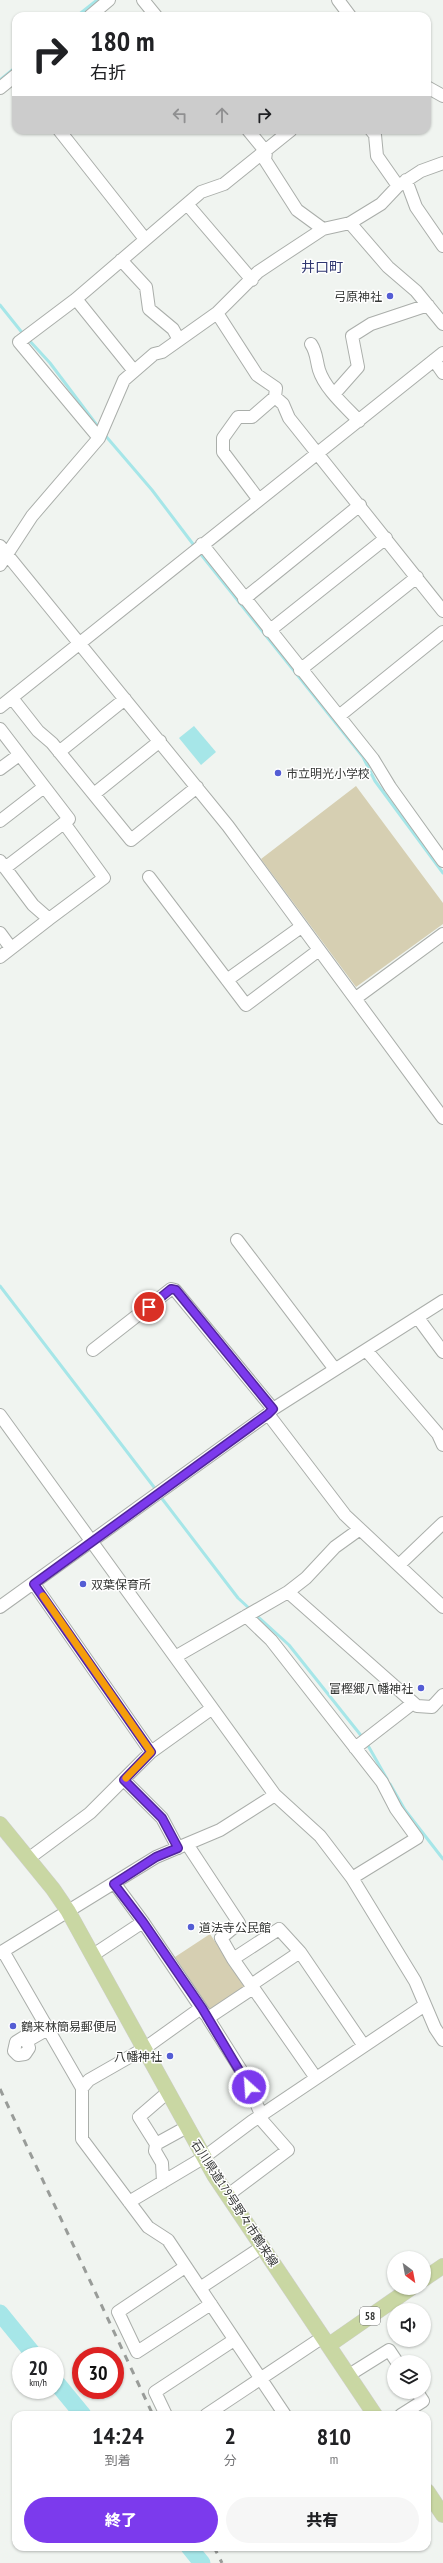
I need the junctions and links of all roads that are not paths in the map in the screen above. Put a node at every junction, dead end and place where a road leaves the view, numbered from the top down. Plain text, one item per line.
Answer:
1 (109, 0) edge
2 (143, 0) edge
3 (338, 0) edge
4 (95, 12) edge
5 (153, 12) edge
6 (347, 12) edge
7 (12, 78) edge
8 (0, 88) edge
9 (431, 89) edge
10 (443, 96) edge
11 (62, 134) edge
12 (251, 134) edge
13 (286, 134) edge
14 (374, 134) edge
15 (266, 152) junction
16 (443, 163) edge
17 (402, 183) junction
18 (187, 204) junction
19 (350, 223) junction
20 (323, 230) junction
21 (145, 239) junction
22 (441, 242) edge
23 (122, 260) junction
24 (252, 280) junction
25 (76, 299) junction
26 (428, 305) junction
27 (217, 313) junction
28 (443, 324) edge
29 (179, 340) junction
30 (311, 344) dead end
31 (438, 357) edge
32 (134, 371) junction
33 (443, 373) edge
34 (334, 393) junction
35 (275, 397) junction
36 (359, 421) junction
37 (101, 434) junction
38 (317, 454) junction
39 (259, 500) junction
40 (360, 505) junction
41 (386, 538) junction
42 (199, 547) junction
43 (3, 550) edge
44 (0, 565) edge
45 (417, 577) junction
46 (244, 599) junction
47 (443, 611) edge
48 (270, 631) junction
49 (443, 632) edge
50 (79, 643) junction
51 (300, 670) junction
52 (12, 698) junction
53 (126, 699) junction
54 (0, 707) edge
55 (339, 716) junction
56 (0, 729) edge
57 (160, 741) junction
58 (59, 752) junction
59 (19, 754) junction
60 (0, 769) edge
61 (44, 787) junction
62 (197, 787) junction
63 (94, 794) junction
64 (0, 821) edge
65 (64, 823) junction
66 (443, 861) edge
67 (2, 865) edge
68 (149, 877) dead end
69 (49, 919) junction
70 (301, 927) junction
71 (0, 933) edge
72 (443, 934) edge
73 (11, 948) junction
74 (319, 950) junction
75 (0, 957) edge
76 (226, 980) junction
77 (356, 998) junction
78 (443, 1118) edge
79 (238, 1240) dead end
80 (443, 1301) edge
81 (418, 1318) junction
82 (93, 1350) dead end
83 (366, 1350) junction
84 (443, 1352) edge
85 (334, 1368) junction
86 (270, 1412) junction
87 (0, 1415) edge
88 (443, 1445) edge
89 (443, 1523) edge
90 (360, 1529) junction
91 (90, 1541) junction
92 (399, 1565) junction
93 (34, 1584) junction
94 (288, 1592) junction
95 (0, 1607) edge
96 (443, 1607) edge
97 (251, 1613) junction
98 (175, 1657) junction
99 (443, 1695) edge
100 (413, 1703) junction
101 (211, 1709) junction
102 (356, 1748) junction
103 (151, 1752) junction
104 (124, 1780) junction
105 (276, 1795) junction
106 (1, 1826) edge
107 (183, 1846) junction
108 (28, 1859) junction
109 (352, 1878) junction
110 (114, 1884) junction
111 (68, 1911) junction
112 (143, 1922) junction
113 (2, 1952) edge
114 (300, 1952) junction
115 (93, 1955) junction
116 (233, 1959) junction
117 (252, 1987) junction
118 (425, 2005) junction
119 (205, 2013) junction
120 (443, 2040) edge
121 (364, 2046) junction
122 (145, 2048) junction
123 (316, 2078) junction
124 (82, 2088) junction
125 (168, 2092) junction
126 (259, 2117) junction
127 (187, 2127) junction
128 (156, 2144) junction
129 (204, 2158) junction
130 (163, 2182) junction
131 (228, 2196) junction
132 (129, 2202) junction
133 (262, 2247) junction
134 (443, 2266) edge
135 (185, 2267) junction
136 (431, 2274) edge
137 (200, 2288) junction
138 (400, 2295) edge
139 (211, 2304) junction
140 (234, 2340) junction
141 (326, 2341) junction
142 (392, 2355) edge
143 (349, 2375) junction
144 (260, 2378) junction
145 (422, 2399) edge
146 (164, 2411) edge
147 (212, 2411) edge
148 (282, 2411) edge
149 (372, 2411) edge
150 (407, 2411) edge
151 (431, 2497) edge
152 (443, 2515) edge

1 - 4 street
2 - 5 street
3 - 6 street
7 - 8 street
9 - 10 street
11 - 21 street
12 - 15 street
13 - 15 street
14 - 17 street
15 - 18 street
15 - 20 street
16 - 17 street
17 - 19 street
17 - 22 street
18 - 21 street
18 - 24 street
19 - 20 street
19 - 26 street
20 - 24 street
21 - 23 street
23 - 25 street
23 - 29 street
24 - 27 street
25 - 32 street
25 - 37 street
26 - 28 street
26 - 34 street
27 - 29 street
27 - 35 street
29 - 32 street
30 - 34 street
31 - 33 street
31 - 36 street
32 - 37 street
34 - 36 street
35 - 38 street
35 - 39 street
36 - 38 street
37 - 43 street
38 - 39 street
38 - 40 street
39 - 42 street
40 - 41 street
40 - 46 street
41 - 45 street
41 - 48 street
42 - 46 street
42 - 50 street
43 - 44 street
43 - 50 street
45 - 47 street
45 - 51 street
46 - 48 street
48 - 51 street
49 - 55 street
50 - 52 street
50 - 53 street
51 - 55 street
52 - 54 street
52 - 58 street
53 - 57 street
53 - 58 street
55 - 66 street
56 - 59 street
57 - 62 street
57 - 63 street
58 - 63 street
59 - 60 street
59 - 61 street
61 - 64 street
61 - 65 street
62 - 63 street
62 - 70 street
65 - 67 street
65 - 69 street
67 - 69 street
68 - 76 street
69 - 73 street
70 - 74 street
70 - 76 street
71 - 73 street
72 - 77 street
73 - 75 street
74 - 76 street
74 - 77 street
77 - 78 street
79 - 85 street
80 - 81 street
81 - 83 street
81 - 84 street
82 - 86 street
83 - 85 street
83 - 88 street
85 - 86 street
86 - 90 street
86 - 91 street
87 - 91 street
89 - 92 street
90 - 92 street
90 - 94 street
91 - 93 street
91 - 98 street
92 - 96 street
93 - 95 street
93 - 103 street
94 - 97 street
94 - 100 street
97 - 98 street
97 - 102 street
98 - 101 street
99 - 100 street
100 - 102 street
101 - 103 street
101 - 105 street
102 - 109 street
103 - 104 street
104 - 107 street
104 - 108 street
105 - 107 street
105 - 109 street
106 - 108 main road, 石川県道179号野々市鶴来線
107 - 110 street
107 - 116 street
108 - 111 main road, 石川県道179号野々市鶴来線
109 - 118 street
110 - 111 street
110 - 112 street
111 - 113 street
111 - 115 main road, 石川県道179号野々市鶴来線
112 - 115 street
112 - 119 street
113 - 124 street
114 - 116 street
114 - 117 street
114 - 121 street
115 - 122 main road, 石川県道179号野々市鶴来線
116 - 117 street
117 - 119 street
117 - 123 street
118 - 120 street
118 - 121 street
119 - 122 street
119 - 126 street
121 - 123 street
122 - 124 street
122 - 125 main road, 石川県道179号野々市鶴来線
123 - 126 street
124 - 132 street
125 - 127 main road, 石川県道179号野々市鶴来線
125 - 128 street
126 - 129 street
126 - 131 street
127 - 128 street
127 - 129 main road, 石川県道179号野々市鶴来線
128 - 130 street
129 - 130 street
129 - 131 main road, 石川県道179号野々市鶴来線
130 - 132 street
131 - 133 main road, 石川県道179号野々市鶴来線
132 - 135 street
133 - 137 street
133 - 141 main road, 石川県道179号野々市鶴来線
134 - 136 main road
135 - 137 street
135 - 139 street
137 - 139 street
138 - 141 main road, 58
139 - 140 street
140 - 144 street
140 - 146 street
141 - 143 main road, 石川県道179号野々市鶴来線
141 - 144 street
142 - 143 street
143 - 149 main road, 石川県道179号野々市鶴来線
144 - 147 street
144 - 148 street
145 - 150 street
151 - 152 main road

